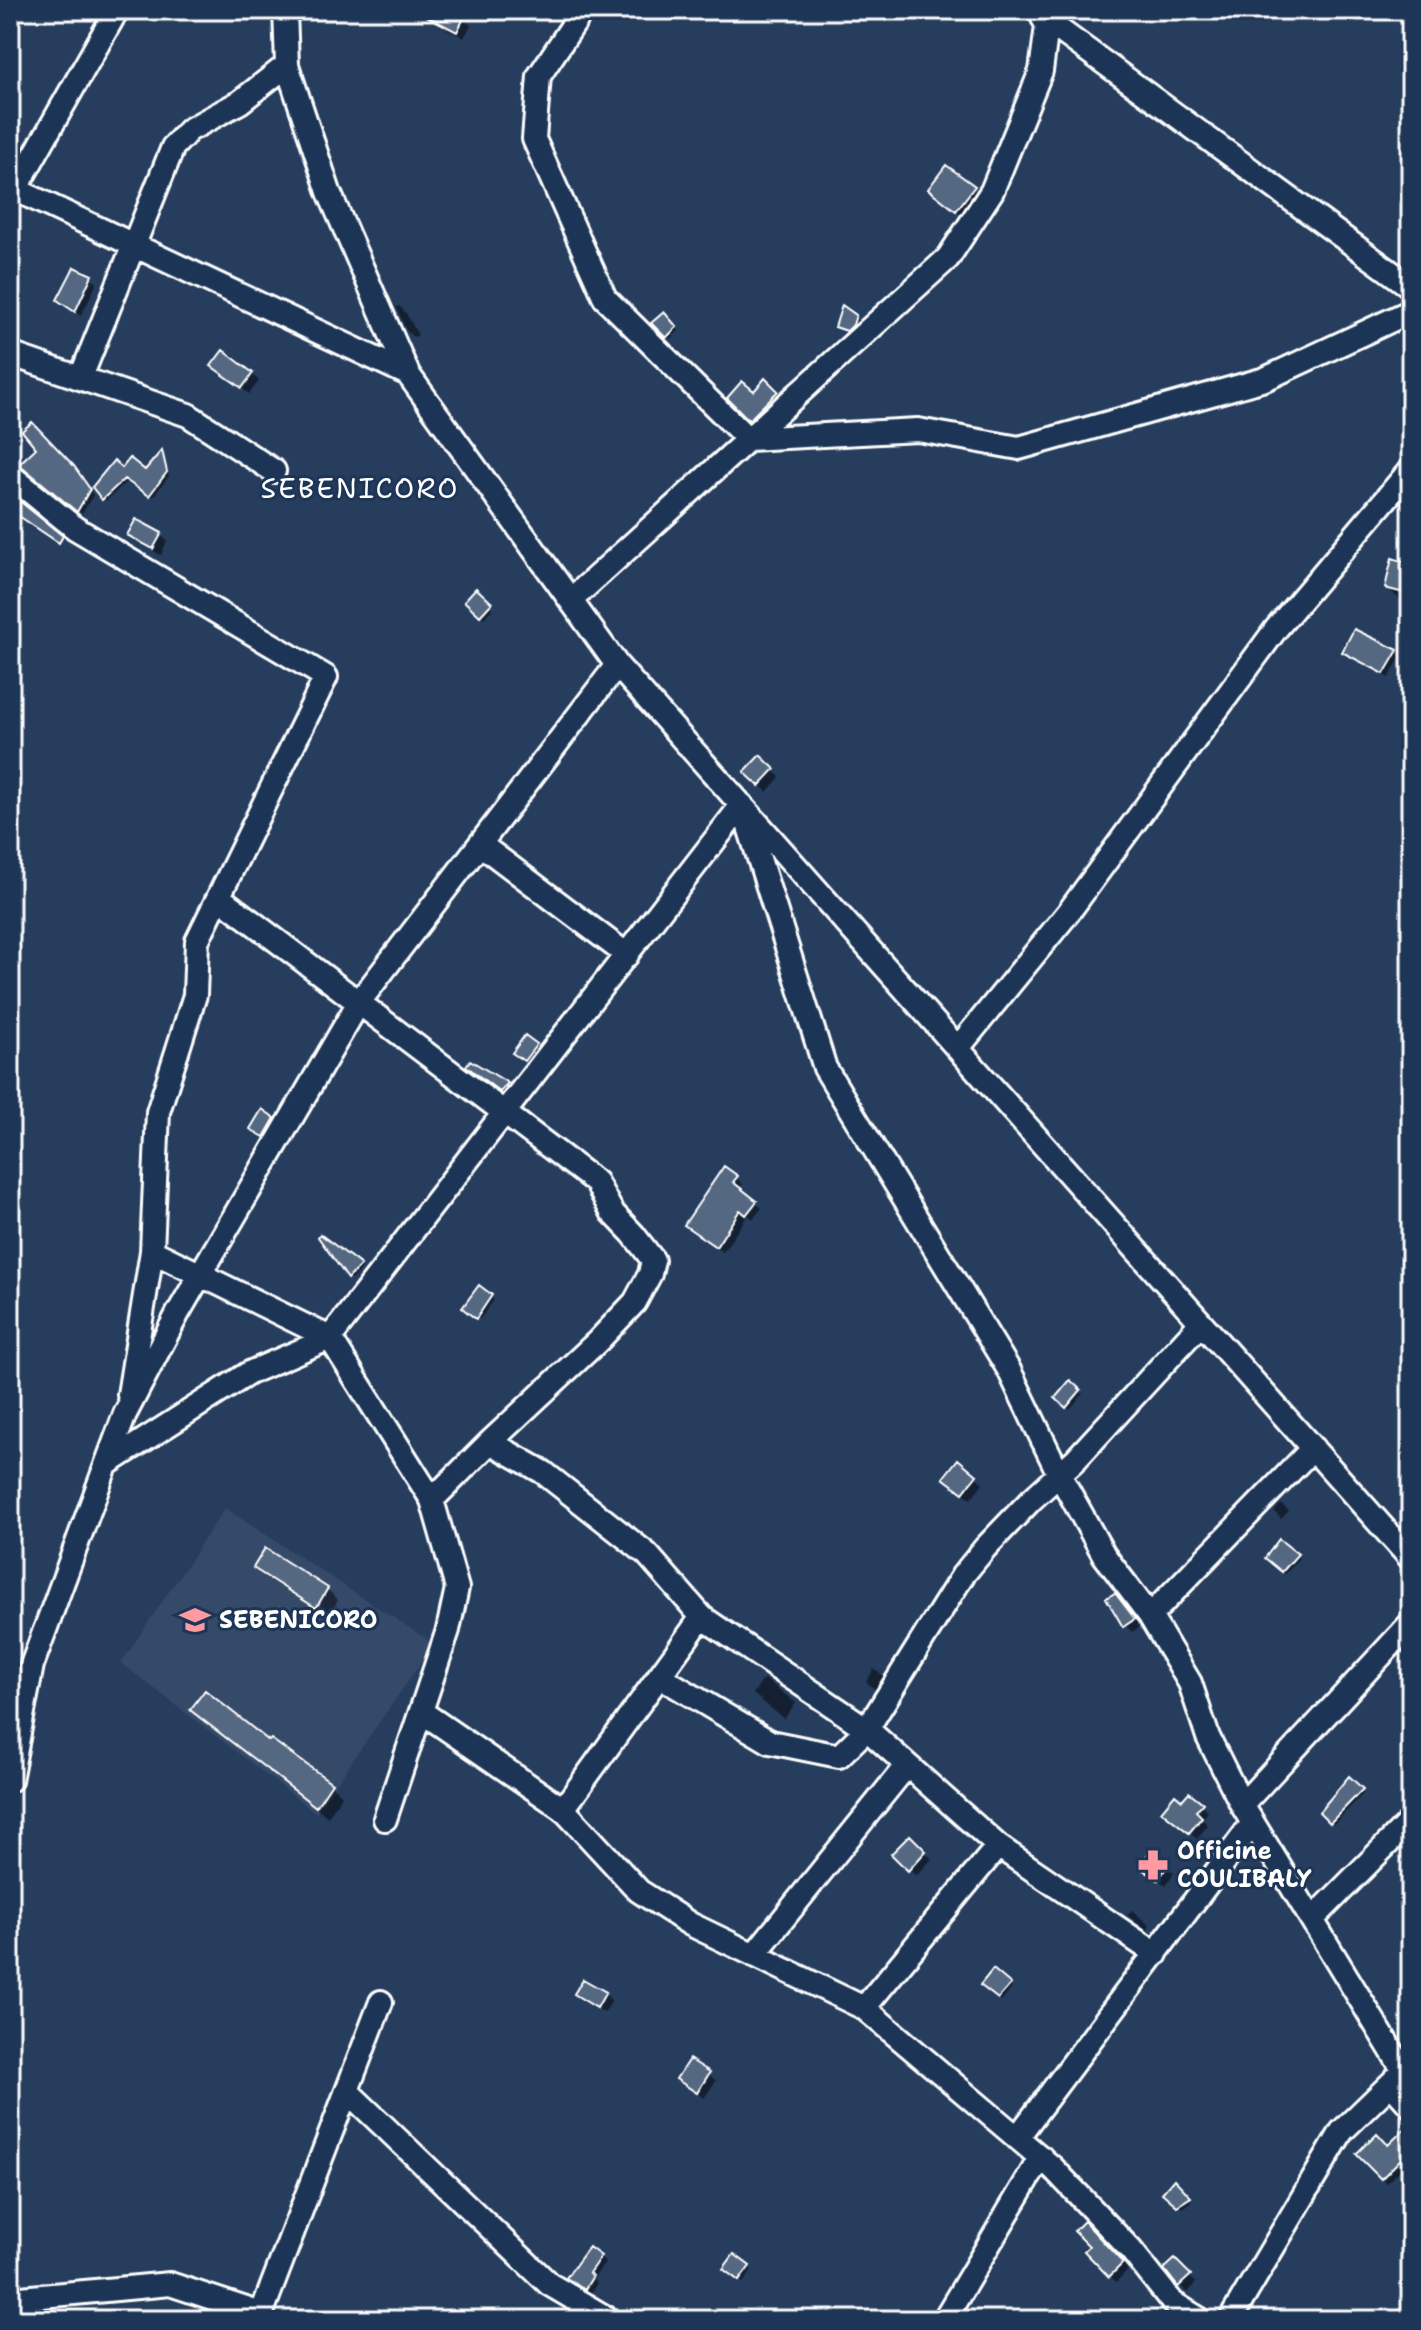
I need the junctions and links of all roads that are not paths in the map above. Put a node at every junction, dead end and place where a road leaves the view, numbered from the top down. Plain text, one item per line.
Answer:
1 (117, 10) edge
2 (285, 10) edge
3 (583, 10) edge
4 (1042, 14) edge
5 (287, 65) junction
6 (13, 189) edge
7 (133, 246) junction
8 (1411, 287) edge
9 (1411, 311) edge
10 (10, 354) edge
11 (408, 374) junction
12 (81, 377) junction
13 (748, 439) junction
14 (1411, 469) edge
15 (274, 471) dead end
16 (10, 475) edge
17 (571, 600) junction
18 (617, 665) junction
19 (742, 805) junction
20 (480, 844) junction
21 (219, 897) junction
22 (627, 955) junction
23 (359, 1002) junction
24 (958, 1048) junction
25 (505, 1113) junction
26 (152, 1251) junction
27 (201, 1275) junction
28 (1201, 1323) junction
29 (330, 1338) junction
30 (125, 1414) junction
31 (490, 1442) junction
32 (1313, 1448) junction
33 (107, 1464) junction
34 (1059, 1474) junction
35 (432, 1500) junction
36 (1411, 1559) edge
37 (1150, 1616) junction
38 (702, 1617) junction
39 (1411, 1623) edge
40 (659, 1676) junction
41 (422, 1712) junction
42 (867, 1729) junction
43 (907, 1765) junction
44 (10, 1780) edge
45 (563, 1809) junction
46 (1248, 1814) junction
47 (385, 1819) dead end
48 (1411, 1820) edge
49 (998, 1846) junction
50 (1312, 1920) junction
51 (1156, 1954) junction
52 (754, 1955) junction
53 (381, 2002) dead end
54 (864, 2008) junction
55 (1402, 2073) edge
56 (347, 2091) junction
57 (1411, 2106) edge
58 (1017, 2138) junction
59 (1041, 2157) junction
60 (10, 2299) edge
61 (260, 2317) edge
62 (610, 2320) edge
63 (944, 2320) edge
64 (1201, 2320) edge
65 (1230, 2320) edge

1 - 6 street
2 - 5 street
3 - 13 street
4 - 8 street
4 - 13 street
5 - 7 street
5 - 11 street
6 - 7 street
7 - 11 street
7 - 12 street
9 - 13 street
10 - 12 street
11 - 17 street
12 - 15 street
13 - 17 street
14 - 24 street
16 - 21 street
17 - 18 street
18 - 19 street
18 - 20 street
19 - 22 street
19 - 24 street
19 - 34 street
20 - 22 street
20 - 23 street
21 - 23 street
21 - 26 street
22 - 25 street
23 - 25 street
23 - 27 street
24 - 28 street
25 - 29 street
25 - 31 street
26 - 27 street
26 - 30 street
27 - 29 street
27 - 30 street
28 - 32 street
28 - 34 street
29 - 33 street
29 - 35 street
30 - 33 street
31 - 35 street
31 - 38 street
32 - 36 street
32 - 37 street
33 - 44 street
34 - 37 street
34 - 42 street
35 - 41 street
37 - 46 street
38 - 40 street
38 - 42 street
39 - 46 street
40 - 42 street
40 - 45 street
41 - 45 street
41 - 47 street
42 - 43 street
43 - 49 street
43 - 52 street
45 - 52 street
46 - 50 street
46 - 51 street
48 - 50 street
49 - 51 street
49 - 54 street
50 - 55 street
51 - 58 street
52 - 54 street
53 - 56 street
54 - 58 street
55 - 57 street
55 - 65 street
56 - 61 street
56 - 62 street
58 - 59 street
59 - 63 street
59 - 64 street
60 - 61 street

